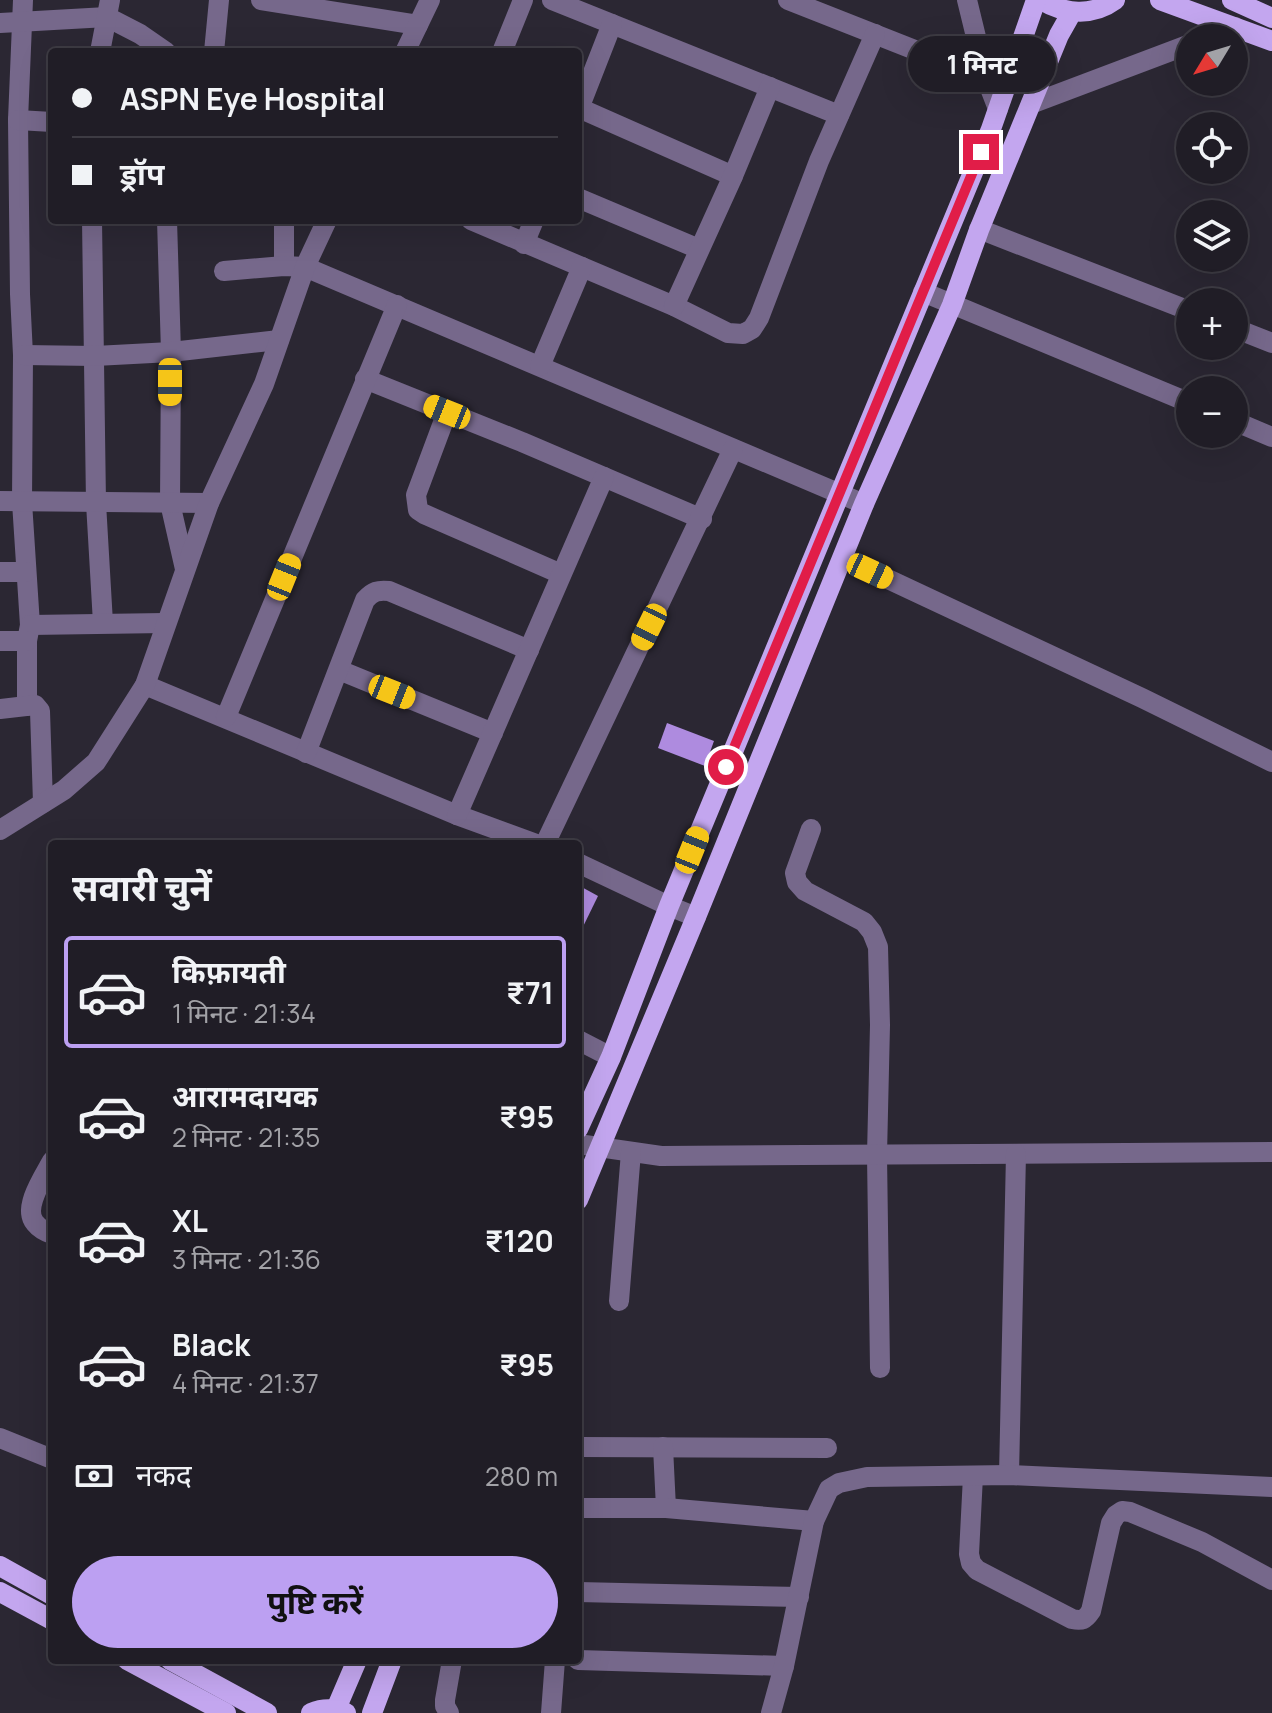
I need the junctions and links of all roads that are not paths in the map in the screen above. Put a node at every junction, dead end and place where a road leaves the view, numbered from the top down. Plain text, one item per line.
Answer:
1 (23, 0) edge
2 (219, 0) edge
3 (261, 0) edge
4 (430, 0) edge
5 (523, 0) edge
6 (552, 0) edge
7 (788, 0) edge
8 (967, 0) edge
9 (1038, 0) edge
10 (1115, 0) edge
11 (1160, 0) edge
12 (1232, 0) edge
13 (284, 2) edge
14 (351, 7) edge
15 (108, 8) edge
16 (1072, 12) junction
17 (1272, 18) edge
18 (24, 22) junction
19 (0, 23) edge
20 (612, 24) junction
21 (1227, 24) edge
22 (418, 25) junction
23 (1248, 32) edge
24 (875, 34) junction
25 (1272, 41) edge
26 (101, 48) edge
27 (160, 48) edge
28 (214, 48) edge
29 (407, 48) edge
30 (504, 48) edge
31 (1176, 49) edge
32 (986, 78) junction
33 (770, 87) junction
34 (582, 102) edge
35 (1031, 104) junction
36 (998, 109) junction
37 (582, 111) edge
38 (839, 115) junction
39 (18, 120) junction
40 (48, 122) edge
41 (991, 129) junction
42 (1016, 140) junction
43 (733, 176) junction
44 (582, 200) edge
45 (92, 224) edge
46 (167, 224) edge
47 (284, 224) edge
48 (325, 224) edge
49 (480, 224) edge
50 (532, 224) edge
51 (979, 229) junction
52 (524, 244) junction
53 (699, 249) junction
54 (284, 266) junction
55 (305, 267) junction
56 (582, 267) junction
57 (224, 271) dead end
58 (923, 292) junction
59 (397, 305) junction
60 (952, 305) junction
61 (674, 306) junction
62 (1176, 306) edge
63 (1248, 334) edge
64 (279, 340) junction
65 (1272, 343) edge
66 (171, 352) junction
67 (23, 355) junction
68 (95, 356) junction
69 (540, 366) junction
70 (365, 379) junction
71 (1176, 397) edge
72 (447, 412) junction
73 (1248, 427) edge
74 (1272, 437) edge
75 (733, 449) junction
76 (604, 477) junction
77 (839, 493) junction
78 (0, 501) edge
79 (22, 502) junction
80 (96, 503) junction
81 (170, 503) junction
82 (209, 503) junction
83 (864, 504) junction
84 (702, 519) junction
85 (843, 558) junction
86 (185, 569) junction
87 (0, 572) edge
88 (26, 572) junction
89 (561, 574) junction
90 (103, 623) junction
91 (165, 623) junction
92 (28, 633) junction
93 (0, 641) edge
94 (529, 650) junction
95 (339, 670) junction
96 (145, 685) junction
97 (27, 706) junction
98 (0, 709) edge
99 (226, 717) junction
100 (493, 733) junction
101 (306, 753) junction
102 (1272, 762) edge
103 (43, 803) junction
104 (457, 815) junction
105 (811, 829) dead end
106 (0, 830) edge
107 (525, 840) edge
108 (547, 840) edge
109 (582, 865) edge
110 (669, 906) junction
111 (696, 917) junction
112 (582, 1042) edge
113 (611, 1057) junction
114 (582, 1120) edge
115 (582, 1145) edge
116 (600, 1147) junction
117 (631, 1152) junction
118 (1272, 1152) edge
119 (1016, 1154) junction
120 (877, 1155) junction
121 (48, 1169) edge
122 (582, 1190) edge
123 (48, 1231) edge
124 (619, 1301) dead end
125 (880, 1368) dead end
126 (2, 1442) edge
127 (582, 1447) edge
128 (663, 1447) junction
129 (827, 1448) dead end
130 (48, 1458) edge
131 (1009, 1475) junction
132 (973, 1476) junction
133 (1272, 1487) edge
134 (582, 1508) edge
135 (666, 1508) junction
136 (814, 1521) junction
137 (0, 1566) edge
138 (1272, 1580) edge
139 (582, 1592) edge
140 (48, 1593) edge
141 (1, 1594) edge
142 (799, 1597) junction
143 (48, 1618) edge
144 (582, 1660) edge
145 (134, 1664) edge
146 (177, 1664) edge
147 (356, 1664) edge
148 (390, 1664) edge
149 (452, 1664) edge
150 (555, 1664) edge
151 (784, 1666) junction
152 (341, 1711) edge
153 (446, 1711) edge
154 (226, 1713) edge
155 (267, 1713) edge
156 (311, 1713) edge
157 (372, 1713) edge
158 (551, 1713) edge
159 (771, 1713) edge

1 - 18 street
2 - 28 street
3 - 13 street
4 - 22 street
5 - 30 street
6 - 20 street
7 - 24 street
8 - 32 street
9 - 16 main road
9 - 36 main road
10 - 16 main road
11 - 21 main road
12 - 17 main road
13 - 14 street
14 - 22 street
15 - 18 street
15 - 26 street
15 - 27 street
16 - 35 main road
18 - 19 street
18 - 39 street
20 - 33 street
20 - 34 street
22 - 29 street
23 - 25 main road
24 - 32 street
24 - 38 street
31 - 35 street
32 - 36 street
33 - 38 street
33 - 43 street
35 - 42 main road
36 - 41 main road
37 - 43 street
38 - 61 street
39 - 40 street
39 - 67 street
41 - 42 main road
41 - 58 main road
42 - 51 main road
43 - 53 street
44 - 53 street
45 - 68 street
46 - 66 street
47 - 54 street
48 - 55 street
49 - 52 street
50 - 52 street
51 - 60 main road
51 - 62 street
52 - 56 street
53 - 61 street
54 - 55 street
54 - 57 street
55 - 59 street
55 - 64 street
56 - 61 street
56 - 69 street
58 - 60 street
58 - 77 main road
59 - 69 street
59 - 70 street
60 - 71 street
60 - 83 main road
63 - 65 street
64 - 66 street
64 - 82 street
66 - 68 street
66 - 81 street
67 - 68 street
67 - 79 street
68 - 80 street
69 - 75 street
70 - 72 street
70 - 99 street
72 - 76 street
72 - 89 street
73 - 74 street
75 - 77 street
75 - 84 street
76 - 84 street
76 - 89 street
77 - 83 street
77 - 110 main road
78 - 79 street
79 - 80 street
79 - 88 street
80 - 81 street
80 - 90 street
81 - 82 street
81 - 86 street
82 - 86 street
83 - 85 main road
84 - 108 street
85 - 102 street
85 - 111 main road
86 - 91 street
87 - 88 street
88 - 92 street
89 - 94 street
90 - 91 street
90 - 92 street
91 - 96 street
92 - 93 street
92 - 97 street
94 - 95 street
94 - 100 street
95 - 100 street
95 - 101 street
96 - 99 street
96 - 103 street
97 - 98 street
97 - 103 street
99 - 101 street
100 - 104 street
101 - 104 street
103 - 106 street
104 - 107 street
105 - 120 street
109 - 110 street
110 - 111 street
110 - 113 main road
111 - 116 main road
112 - 113 street
113 - 114 main road
115 - 116 street
116 - 117 street
116 - 122 main road
117 - 120 street
117 - 124 street
118 - 119 street
119 - 120 street
119 - 131 street
120 - 125 street
121 - 123 street
126 - 130 street
127 - 128 street
128 - 129 street
128 - 135 street
131 - 132 street
131 - 133 street
132 - 136 street
132 - 138 street
134 - 135 street
135 - 136 street
136 - 142 street
137 - 140 main road
139 - 142 street
141 - 143 main road
142 - 151 street
144 - 151 street
145 - 154 main road
146 - 155 main road
147 - 152 main road
148 - 157 main road
149 - 153 street
150 - 158 street
151 - 159 street
152 - 156 main road

